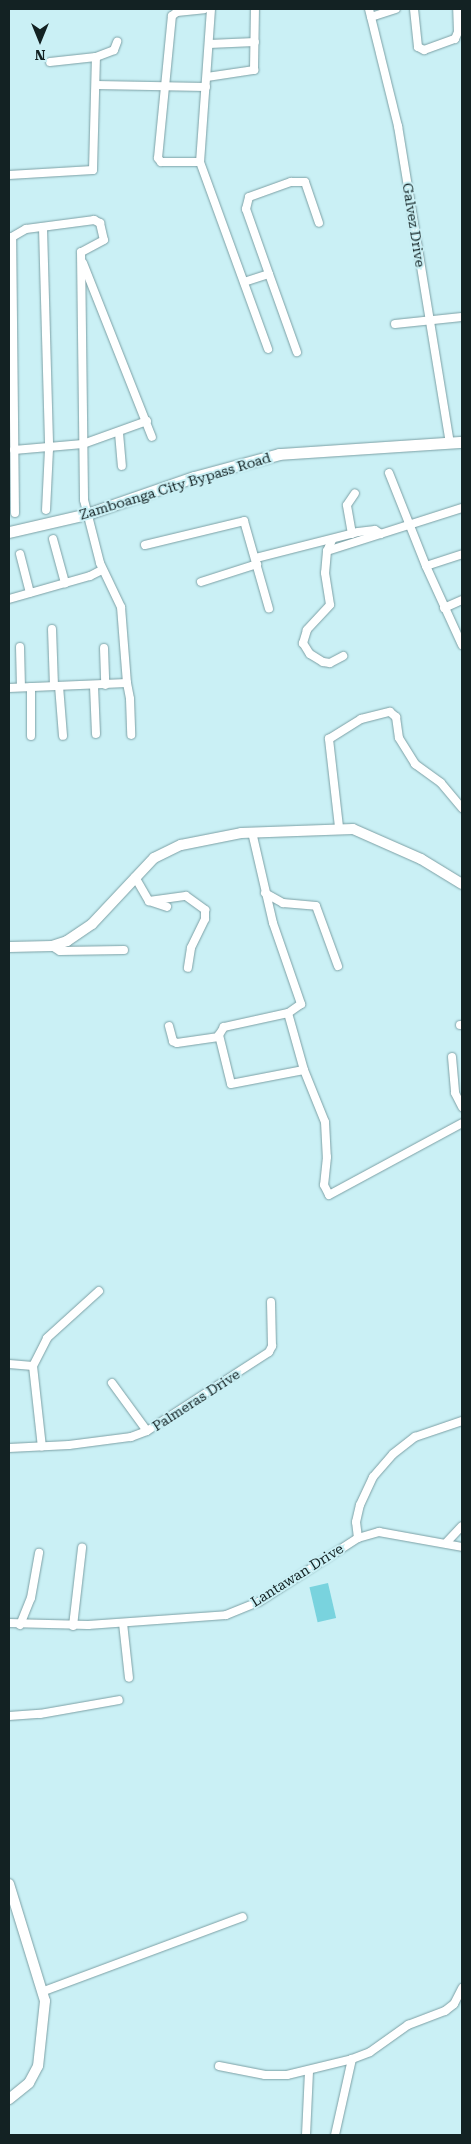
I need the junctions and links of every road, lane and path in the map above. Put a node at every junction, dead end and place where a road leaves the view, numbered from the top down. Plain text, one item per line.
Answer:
1 (204, 9) edge
2 (211, 9) edge
3 (255, 9) edge
4 (369, 9) edge
5 (396, 9) edge
6 (414, 9) edge
7 (457, 9) edge
8 (371, 17) junction
9 (117, 42) dead end
10 (255, 42) junction
11 (209, 44) junction
12 (96, 57) junction
13 (50, 62) dead end
14 (207, 77) junction
15 (96, 85) junction
16 (164, 85) junction
17 (206, 87) junction
18 (200, 162) junction
19 (9, 175) edge
20 (319, 223) dead end
21 (43, 228) junction
22 (82, 261) junction
23 (269, 274) junction
24 (244, 282) junction
25 (462, 317) edge
26 (430, 319) junction
27 (395, 324) dead end
28 (268, 349) dead end
29 (297, 352) dead end
30 (147, 421) junction
31 (119, 432) junction
32 (152, 437) dead end
33 (450, 442) junction
34 (462, 442) edge
35 (82, 444) junction
36 (49, 449) junction
37 (14, 450) junction
38 (122, 466) dead end
39 (389, 473) dead end
40 (355, 494) dead end
41 (462, 508) edge
42 (46, 510) dead end
43 (15, 513) dead end
44 (86, 514) junction
45 (410, 522) junction
46 (9, 532) edge
47 (352, 534) junction
48 (381, 534) junction
49 (53, 539) dead end
50 (332, 540) junction
51 (145, 545) dead end
52 (327, 551) junction
53 (20, 554) dead end
54 (462, 554) edge
55 (257, 562) junction
56 (426, 566) junction
57 (102, 570) junction
58 (201, 582) dead end
59 (66, 583) junction
60 (30, 593) junction
61 (9, 599) edge
62 (462, 600) edge
63 (444, 608) junction
64 (269, 609) dead end
65 (52, 629) dead end
66 (462, 645) edge
67 (20, 647) dead end
68 (104, 648) dead end
69 (343, 656) dead end
70 (126, 683) junction
71 (105, 685) junction
72 (57, 686) junction
73 (94, 686) junction
74 (21, 687) junction
75 (31, 687) junction
76 (9, 688) edge
77 (96, 734) dead end
78 (131, 735) dead end
79 (31, 736) dead end
80 (63, 736) dead end
81 (462, 808) edge
82 (339, 827) junction
83 (252, 832) junction
84 (135, 877) junction
85 (462, 884) edge
86 (265, 893) junction
87 (150, 901) junction
88 (167, 907) dead end
89 (52, 946) junction
90 (9, 947) edge
91 (124, 950) dead end
92 (338, 966) dead end
93 (188, 968) dead end
94 (288, 1013) junction
95 (169, 1026) dead end
96 (219, 1037) junction
97 (452, 1056) dead end
98 (304, 1070) junction
99 (462, 1107) edge
100 (462, 1124) edge
101 (99, 1290) dead end
102 (271, 1302) dead end
103 (9, 1364) edge
104 (32, 1366) junction
105 (112, 1383) dead end
106 (462, 1421) edge
107 (147, 1431) junction
108 (9, 1448) edge
109 (42, 1448) junction
110 (462, 1526) edge
111 (358, 1538) junction
112 (446, 1543) junction
113 (462, 1547) edge
114 (82, 1548) dead end
115 (39, 1553) dead end
116 (123, 1623) junction
117 (9, 1624) edge
118 (20, 1625) junction
119 (73, 1626) junction
120 (128, 1678) dead end
121 (119, 1700) dead end
122 (9, 1716) edge
123 (9, 1884) edge
124 (243, 1916) dead end
125 (462, 1988) edge
126 (44, 1991) junction
127 (352, 2059) junction
128 (219, 2066) dead end
129 (309, 2072) junction
130 (9, 2099) edge
131 (306, 2135) edge
132 (335, 2135) edge

1 - 16 street
2 - 11 street
3 - 10 street
4 - 8 street, Galvez Drive
5 - 8 street
6 - 7 street
8 - 26 street, Galvez Drive
9 - 12 street
10 - 11 street
10 - 14 street
11 - 14 street
12 - 13 street
12 - 15 street
14 - 17 street
15 - 16 street
15 - 19 street
16 - 17 street
16 - 18 street
17 - 18 street
18 - 24 street
20 - 23 street
21 - 22 street
21 - 36 street
21 - 37 street
22 - 30 street
22 - 35 street
23 - 24 street
23 - 29 street
24 - 28 street
25 - 26 street
26 - 27 street
26 - 33 street, Galvez Drive
30 - 31 street
30 - 32 street
31 - 35 street
31 - 38 street
33 - 34 main road, Zamboanga City Bypass Road
33 - 44 main road, Zamboanga City Bypass Road
35 - 36 street
35 - 44 street
36 - 37 street
36 - 42 street
37 - 43 street
39 - 45 street
40 - 47 street
41 - 45 street
44 - 46 main road, Zamboanga City Bypass Road
44 - 57 street
45 - 48 street
45 - 56 street
47 - 48 street
47 - 50 street
48 - 52 street
49 - 59 street
50 - 52 street
50 - 55 street
51 - 55 street
52 - 69 street
53 - 60 street
54 - 56 street
55 - 58 street
55 - 64 street
56 - 63 street
57 - 59 street
57 - 70 street
59 - 60 street
60 - 61 street
62 - 63 street
63 - 66 street
65 - 72 street
67 - 74 street
68 - 71 street
70 - 71 street
70 - 78 street
71 - 73 street
72 - 73 street
72 - 75 street
72 - 80 street
73 - 77 street
74 - 75 street
74 - 76 street
75 - 79 street
81 - 82 street
82 - 83 street
82 - 85 street
83 - 84 street
83 - 86 street
84 - 87 street
84 - 89 street
86 - 92 street
86 - 94 street
87 - 88 street
87 - 93 street
89 - 90 street
89 - 91 street
94 - 96 street
94 - 98 street
95 - 96 street
96 - 98 street
97 - 99 street
98 - 100 street
101 - 104 street
102 - 107 street, Palmeras Drive
103 - 104 street
104 - 109 street
105 - 107 street
106 - 111 street
107 - 109 street, Palmeras Drive
108 - 109 street, Palmeras Drive
110 - 112 street
111 - 112 street, Lantawan Drive
111 - 116 street, Lantawan Drive
112 - 113 street, Lantawan Drive
114 - 119 street
115 - 118 street
116 - 119 street, Lantawan Drive
116 - 120 street
117 - 118 street, Lantawan Drive
118 - 119 street, Lantawan Drive
121 - 122 street
123 - 126 street
124 - 126 street
125 - 127 street
126 - 130 street
127 - 129 street
127 - 132 street
128 - 129 street
129 - 131 street

